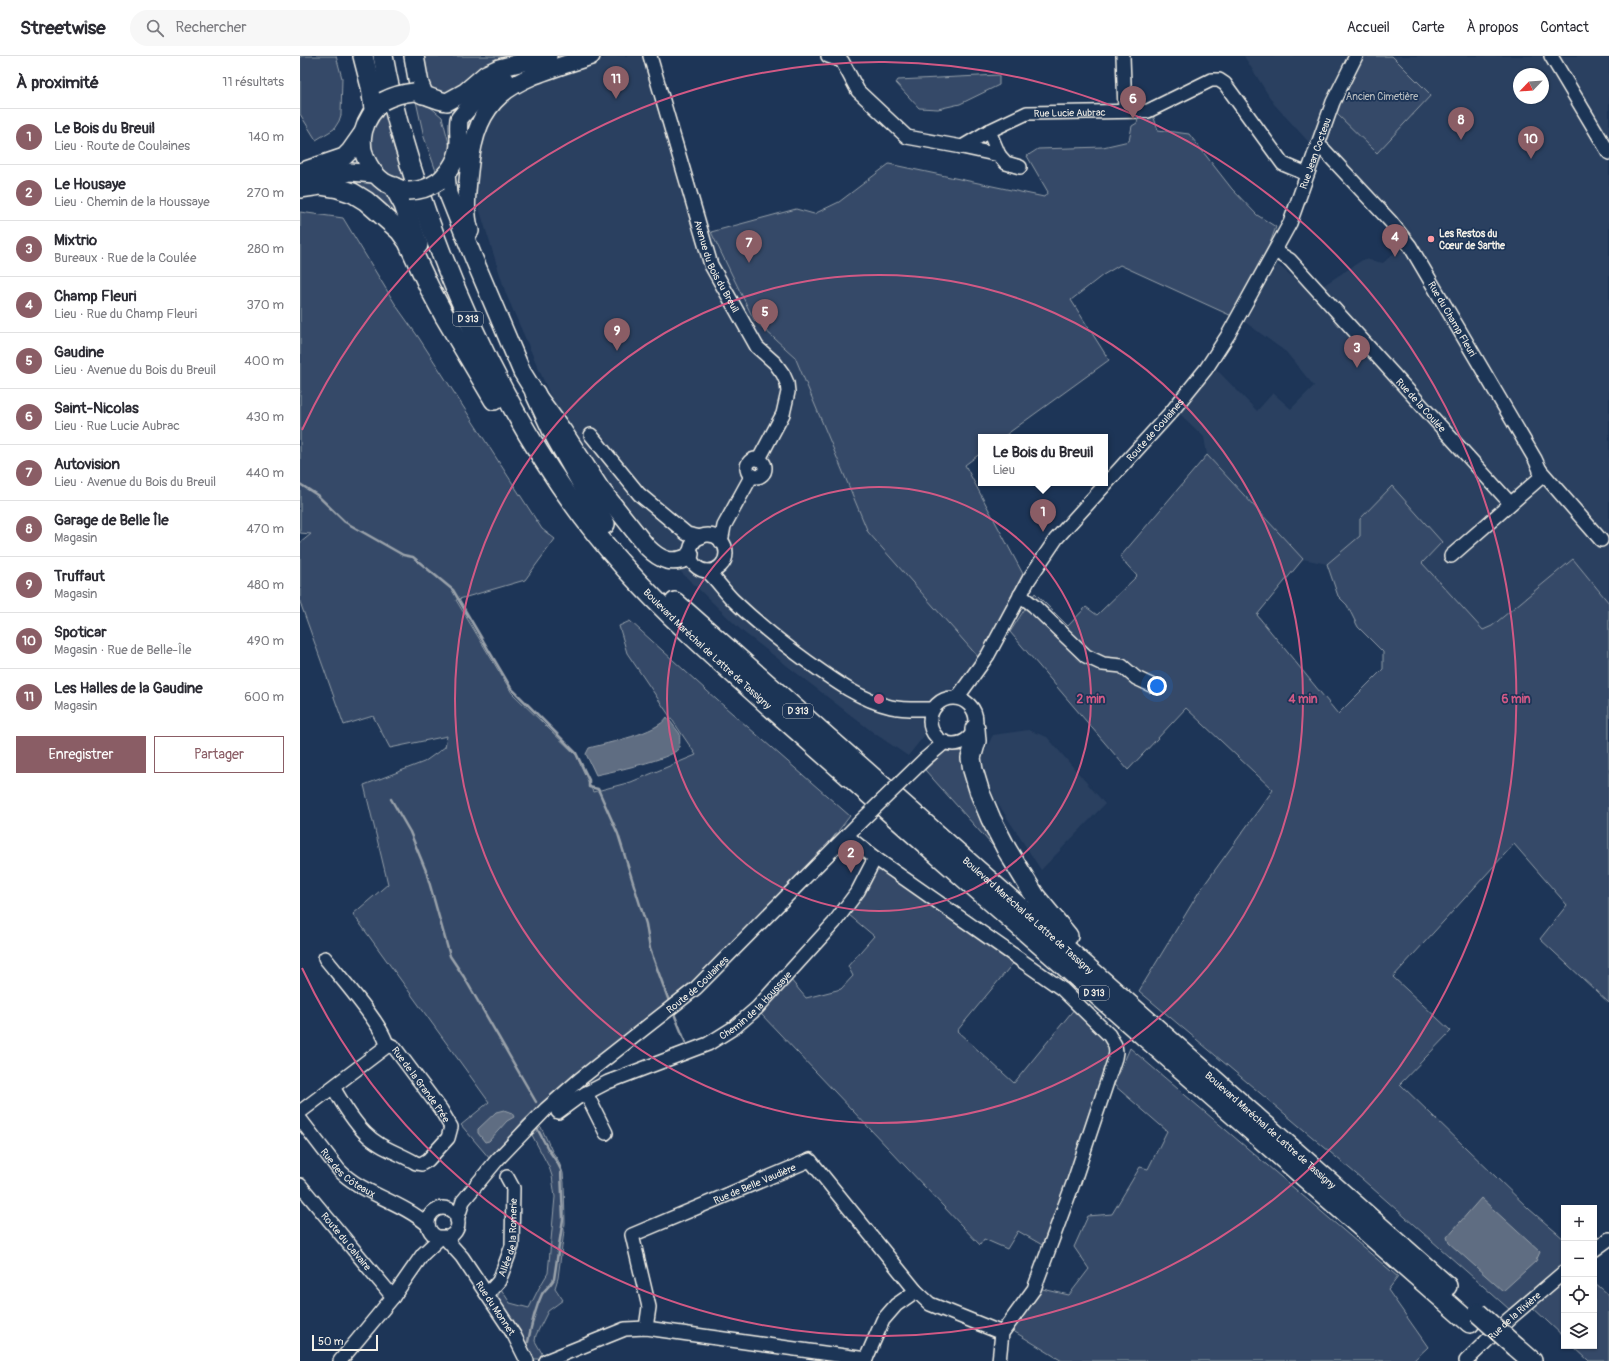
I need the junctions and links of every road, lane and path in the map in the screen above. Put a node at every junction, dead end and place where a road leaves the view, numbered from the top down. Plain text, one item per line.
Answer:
1 (363, 56) edge
2 (383, 56) edge
3 (395, 56) edge
4 (414, 56) edge
5 (548, 56) edge
6 (590, 56) edge
7 (650, 56) edge
8 (828, 56) edge
9 (1123, 56) edge
10 (1356, 56) edge
11 (1551, 56) edge
12 (846, 59) edge
13 (425, 96) junction
14 (378, 105) junction
15 (1125, 110) junction
16 (458, 129) junction
17 (989, 132) junction
18 (362, 134) junction
19 (1318, 145) junction
20 (962, 147) junction
21 (1609, 153) edge
22 (999, 155) junction
23 (1020, 166) dead end
24 (300, 172) edge
25 (374, 174) junction
26 (1307, 174) junction
27 (442, 178) junction
28 (300, 186) edge
29 (401, 189) junction
30 (1275, 251) junction
31 (474, 259) junction
32 (438, 302) junction
33 (535, 393) junction
34 (591, 434) dead end
35 (1540, 470) junction
36 (1108, 482) edge
37 (1104, 486) edge
38 (1510, 504) junction
39 (600, 528) junction
40 (1601, 540) dead end
41 (700, 541) junction
42 (1451, 556) dead end
43 (720, 566) junction
44 (707, 571) junction
45 (719, 582) junction
46 (1020, 595) junction
47 (1150, 685) dead end
48 (962, 700) junction
49 (933, 709) junction
50 (908, 710) junction
51 (975, 729) junction
52 (937, 734) junction
53 (847, 836) junction
54 (875, 858) junction
55 (325, 958) dead end
56 (387, 1046) junction
57 (1182, 1050) junction
58 (333, 1087) junction
59 (586, 1093) junction
60 (300, 1112) edge
61 (558, 1112) dead end
62 (300, 1119) edge
63 (606, 1133) dead end
64 (507, 1177) dead end
65 (300, 1185) edge
66 (463, 1201) junction
67 (446, 1208) junction
68 (430, 1223) junction
69 (457, 1225) junction
70 (443, 1237) junction
71 (1609, 1239) edge
72 (1597, 1248) edge
73 (423, 1254) junction
74 (462, 1257) junction
75 (1561, 1275) edge
76 (916, 1291) junction
77 (486, 1293) junction
78 (393, 1297) junction
79 (1474, 1318) junction
80 (646, 1328) junction
81 (1002, 1334) junction
82 (1512, 1355) edge
83 (866, 1360) edge
84 (340, 1361) edge
85 (528, 1361) edge
86 (546, 1361) edge
87 (999, 1361) edge
88 (1466, 1361) edge
89 (1532, 1361) edge

1 - 14 highway
2 - 39 highway, D 313
3 - 39 highway, D 313
4 - 13 highway
5 - 13 main road
6 - 16 main road
6 - 31 main road
7 - 41 street, Avenue du Bois du Breuil
8 - 12 street
9 - 15 street
10 - 19 street, Rue Jean Cocteau
11 - 21 street
12 - 20 street
13 - 14 main road, bridge
13 - 16 main road
14 - 18 main road
15 - 17 street, Rue Lucie Aubrac
15 - 26 street, Rue Lucie Aubrac
16 - 27 main road
17 - 20 street, Rue Lucie Aubrac
17 - 22 street
18 - 24 main road
18 - 25 main road
19 - 26 street, Rue Jean Cocteau
19 - 35 street, Rue du Champ Fleuri
20 - 22 street
22 - 23 street
25 - 28 main road
25 - 29 main road
26 - 30 street, Rue Jean Cocteau
27 - 29 main road, bridge
27 - 31 main road
28 - 32 highway
29 - 32 highway
30 - 36 street, Route de Coulaines
30 - 38 street, Rue de la Coulée
31 - 33 main road
32 - 39 highway
33 - 39 highway
33 - 41 main road
34 - 41 street
35 - 38 street
35 - 40 street, Rue du Champ Fleuri
37 - 46 street, Route de Coulaines
38 - 42 street
39 - 57 highway, Boulevard Maréchal de Lattre de Tassigny / D 313
39 - 79 highway, Boulevard Maréchal de Lattre de Tassigny / D 313
41 - 43 street
41 - 44 street
43 - 44 street
43 - 45 street
44 - 45 street
45 - 50 street
46 - 47 street
46 - 48 street, Route de Coulaines
48 - 49 street
48 - 51 street
49 - 50 street
49 - 52 street, Route de Coulaines
50 - 52 street
51 - 52 street
51 - 57 highway
52 - 53 street, Route de Coulaines, bridge
53 - 54 street
53 - 66 street, Route de Coulaines
54 - 59 street, Chemin de la Houssaye
54 - 81 street
55 - 56 street, Rue de la Grande Prée
56 - 58 street, Rue de la Grande Prée
56 - 58 street, Rue de la Grande Prée
57 - 79 highway, Boulevard Maréchal de Lattre de Tassigny / D 313
58 - 60 street, Rue de la Grande Prée
59 - 61 street, Chemin de la Houssaye
59 - 63 street
62 - 68 street, Rue des Côteaux
64 - 77 street, Allée de la Romerie
65 - 78 street, Route du Calvaire
66 - 67 street, Route de Coulaines
66 - 69 street, Route de Coulaines
67 - 68 street
67 - 69 street
68 - 70 street
68 - 73 street
69 - 70 street
69 - 74 street, Rue du Monnet
70 - 73 street
70 - 74 street, Rue du Monnet
71 - 72 street
73 - 78 street
74 - 77 street, Rue du Monnet
75 - 88 street, Rue de la Rivière
76 - 80 street, Rue de Belle Vaudière
76 - 81 street, Rue de Belle Vaudière
76 - 83 street
77 - 85 street, Rue du Monnet
78 - 84 street
79 - 82 highway, Boulevard Maréchal de Lattre de Tassigny / D 313
80 - 83 street
80 - 86 street
81 - 87 street
82 - 89 highway, Boulevard Maréchal de Lattre de Tassigny / D 313

